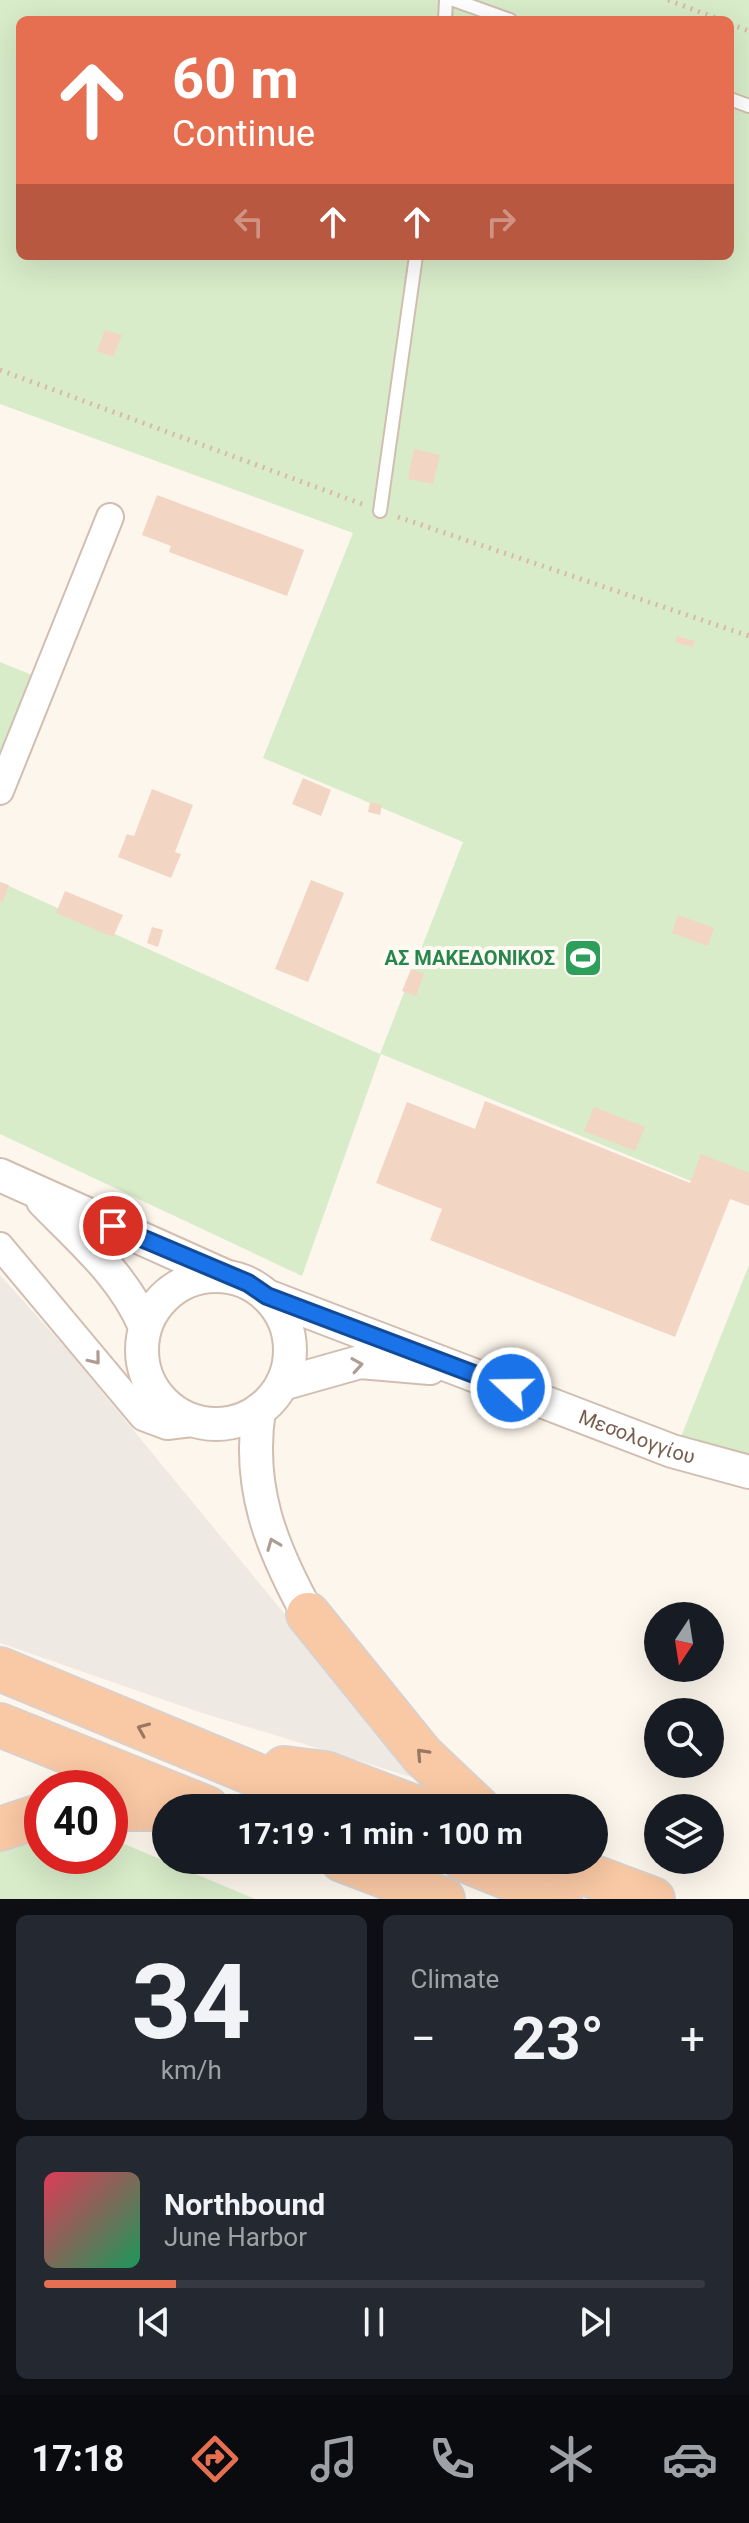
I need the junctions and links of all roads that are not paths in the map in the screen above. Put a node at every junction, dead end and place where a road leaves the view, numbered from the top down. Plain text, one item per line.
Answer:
1 (454, 0) edge
2 (499, 16) edge
3 (415, 260) edge
4 (380, 511) dead end
5 (110, 517) dead end
6 (0, 791) edge
7 (0, 1175) edge
8 (29, 1188) junction
9 (0, 1246) edge
10 (225, 1276) junction
11 (267, 1296) junction
12 (145, 1327) junction
13 (484, 1378) junction
14 (282, 1384) junction
15 (259, 1410) junction
16 (200, 1422) junction
17 (749, 1472) edge
18 (308, 1614) joint
19 (0, 1669) edge
20 (0, 1725) edge
21 (215, 1759) junction
22 (172, 1794) edge
23 (301, 1794) edge
24 (380, 1794) edge
25 (463, 1794) edge
26 (128, 1809) edge
27 (152, 1809) edge
28 (24, 1821) edge
29 (0, 1829) edge
30 (378, 1874) edge
31 (498, 1874) edge
32 (586, 1874) edge
33 (443, 1899) edge
34 (560, 1899) edge
35 (653, 1899) edge

1 - 2 lane
3 - 4 lane
5 - 6 street
7 - 8 street
8 - 10 street
8 - 12 street
9 -> 16 street
10 - 11 street
10 - 12 street
11 - 13 street, Μεσολογγίου
11 - 14 street
12 - 16 street
14 -> 13 street, Μεσολογγίου
13 - 17 street, Μεσολογγίου
14 - 15 street
15 - 16 street
18 -> 15 street
25 -> 18 highway
21 -> 19 highway
20 - 22 highway
21 - 23 highway
21 - 24 highway
26 - 27 highway
28 - 29 highway
30 - 33 highway
31 - 34 highway
32 - 35 highway

